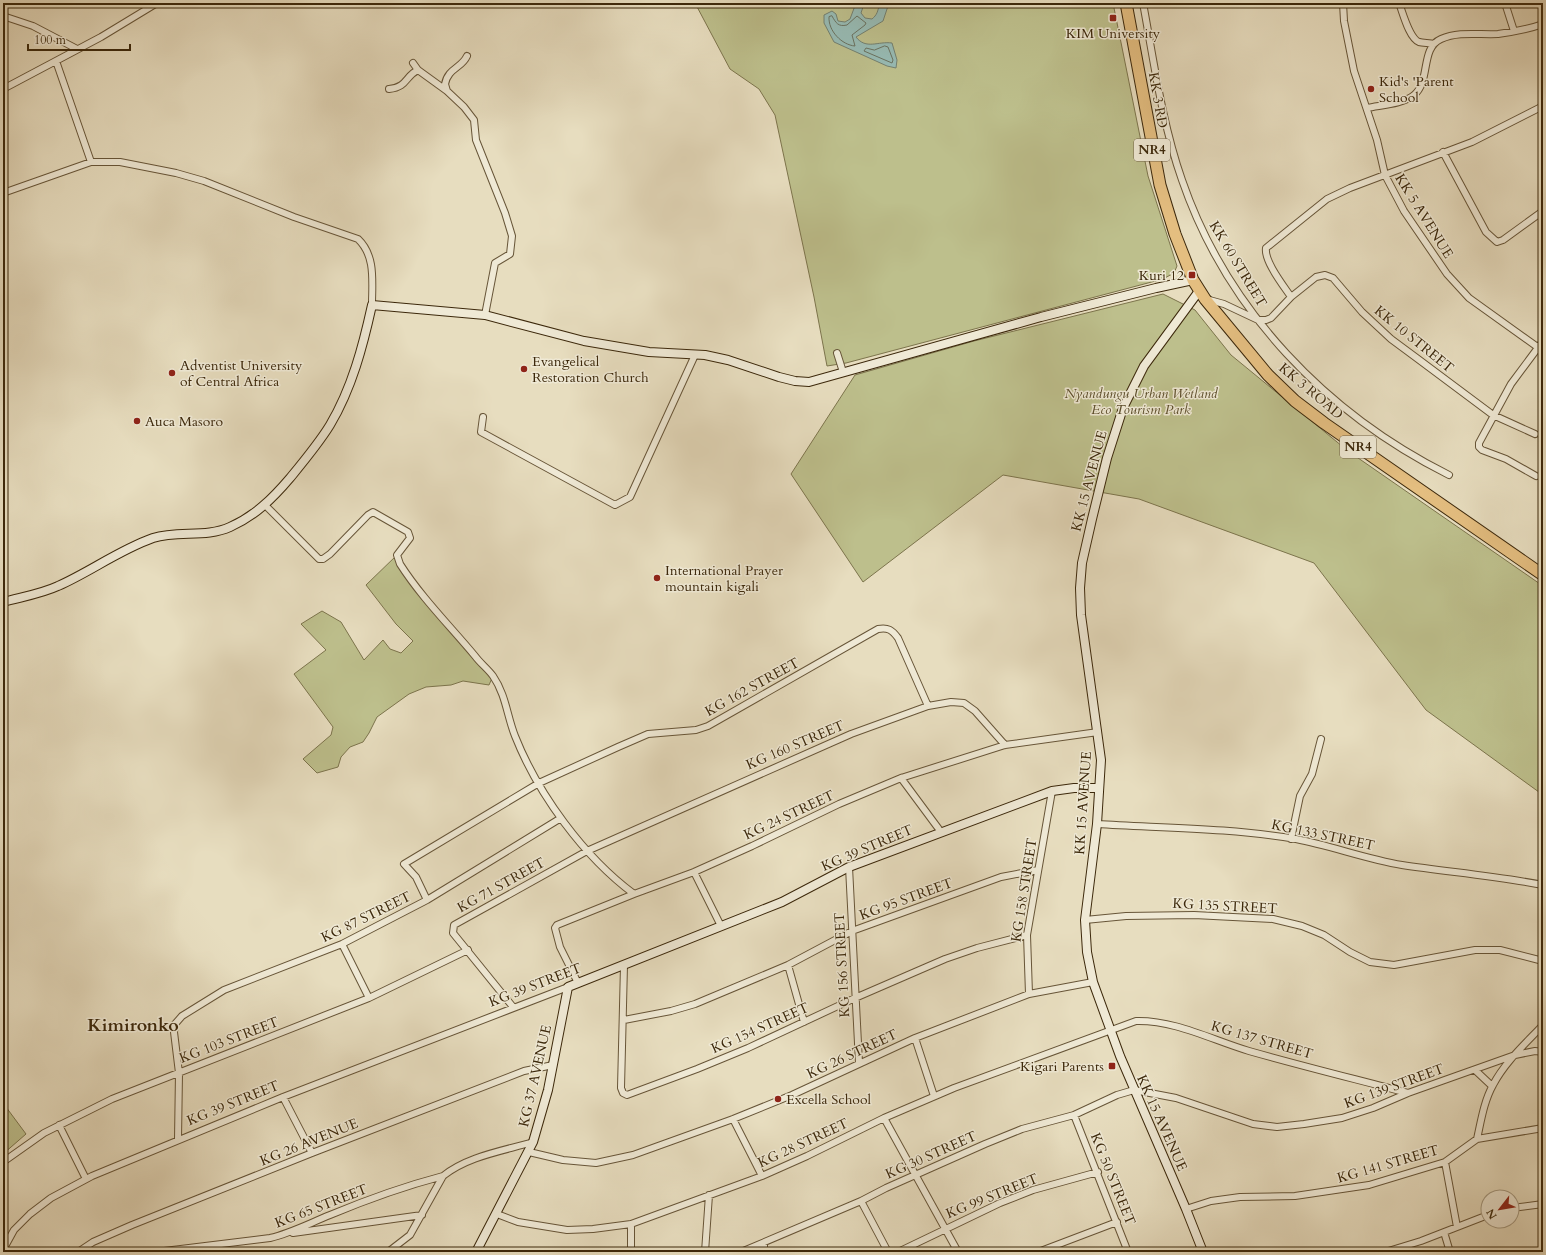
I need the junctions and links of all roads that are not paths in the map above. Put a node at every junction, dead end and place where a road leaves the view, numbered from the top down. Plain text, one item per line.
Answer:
1 (157, 3) edge
2 (1126, 3) edge
3 (1133, 3) edge
4 (1143, 3) edge
5 (1343, 3) edge
6 (1399, 3) edge
7 (1506, 3) edge
8 (3, 16) edge
9 (1128, 16) junction
10 (1543, 24) edge
11 (1514, 32) junction
12 (1434, 44) junction
13 (77, 49) junction
14 (467, 56) dead end
15 (56, 61) junction
16 (413, 63) dead end
17 (418, 70) junction
18 (431, 79) junction
19 (446, 79) junction
20 (3, 89) edge
21 (389, 89) dead end
22 (447, 91) junction
23 (1543, 106) edge
24 (1367, 108) junction
25 (1443, 152) junction
26 (91, 162) junction
27 (1385, 175) junction
28 (3, 193) edge
29 (1543, 211) edge
30 (1193, 280) junction
31 (1202, 295) junction
32 (1291, 297) junction
33 (372, 305) junction
34 (485, 315) junction
35 (1258, 320) junction
36 (1543, 341) edge
37 (1540, 349) edge
38 (837, 353) dead end
39 (695, 355) junction
40 (843, 372) junction
41 (1493, 415) junction
42 (483, 417) dead end
43 (1535, 434) dead end
44 (1449, 475) dead end
45 (1536, 476) dead end
46 (265, 505) junction
47 (1543, 575) edge
48 (3, 602) edge
49 (928, 706) junction
50 (1098, 732) junction
51 (1321, 739) dead end
52 (1005, 746) junction
53 (901, 778) junction
54 (539, 783) junction
55 (1100, 788) junction
56 (1052, 792) junction
57 (561, 818) junction
58 (1097, 824) junction
59 (941, 832) junction
60 (1291, 839) junction
61 (587, 851) junction
62 (849, 866) junction
63 (1038, 870) junction
64 (694, 872) junction
65 (1543, 885) edge
66 (634, 894) junction
67 (427, 900) junction
68 (1085, 920) junction
69 (721, 926) junction
70 (852, 931) junction
71 (1027, 935) junction
72 (342, 944) junction
73 (468, 950) junction
74 (1543, 961) edge
75 (624, 965) junction
76 (788, 965) junction
77 (1093, 982) junction
78 (578, 983) junction
79 (568, 987) junction
80 (1029, 994) junction
81 (369, 998) junction
82 (855, 998) junction
83 (513, 1007) junction
84 (624, 1020) junction
85 (804, 1022) junction
86 (1543, 1025) edge
87 (1110, 1030) junction
88 (915, 1038) junction
89 (1543, 1052) edge
90 (1515, 1055) junction
91 (859, 1063) junction
92 (553, 1065) junction
93 (1476, 1070) junction
94 (179, 1073) junction
95 (1492, 1086) junction
96 (1134, 1090) junction
97 (1408, 1093) junction
98 (934, 1096) junction
99 (283, 1097) junction
100 (1074, 1115) junction
101 (884, 1118) junction
102 (733, 1119) junction
103 (60, 1125) junction
104 (1543, 1128) edge
105 (178, 1139) junction
106 (1477, 1139) junction
107 (533, 1142) junction
108 (529, 1152) junction
109 (312, 1153) junction
110 (3, 1162) edge
111 (1445, 1162) junction
112 (1098, 1172) junction
113 (915, 1175) junction
114 (443, 1176) junction
115 (762, 1176) junction
116 (86, 1179) junction
117 (709, 1195) junction
118 (861, 1201) junction
119 (1543, 1204) edge
120 (1520, 1207) edge
121 (1186, 1208) junction
122 (496, 1214) junction
123 (422, 1215) junction
124 (1480, 1218) edge
125 (1117, 1222) junction
126 (631, 1224) junction
127 (1457, 1227) junction
128 (945, 1228) junction
129 (1444, 1232) junction
130 (285, 1234) junction
131 (764, 1243) junction
132 (3, 1250) edge
133 (78, 1252) edge
134 (156, 1252) edge
135 (388, 1252) edge
136 (476, 1252) edge
137 (631, 1252) edge
138 (705, 1252) edge
139 (741, 1252) edge
140 (764, 1252) edge
141 (888, 1252) edge
142 (898, 1252) edge
143 (958, 1252) edge
144 (1038, 1252) edge
145 (1128, 1252) edge
146 (1203, 1252) edge
147 (1385, 1252) edge
148 (1450, 1252) edge

1 - 13 street
2 - 9 highway, KK 3 RD / NR4
3 - 9 street
4 - 35 street, KK 60 STREET
5 - 24 street, KK 5 AVENUE
6 - 12 street
7 - 11 street
8 - 13 street
9 - 30 highway, KK 3 RD / NR4
10 - 11 street
11 - 12 street
12 - 24 street
13 - 15 street
14 - 19 street
15 - 20 street
15 - 26 street
16 - 17 street
17 - 18 street
17 - 21 street
18 - 19 street
18 - 22 street
19 - 22 street
22 - 34 street
23 - 25 street
24 - 27 street, KK 5 AVENUE
25 - 27 street
25 - 29 street
26 - 28 street
26 - 33 street
27 - 32 street
27 - 37 street, KK 5 AVENUE
30 - 31 highway, KK 3 RD / NR4
30 - 40 street
31 - 35 street
31 - 47 highway, KK 3 ROAD / NR4
31 - 50 street, KK 15 AVENUE
32 - 35 street, KK 10 STREET
32 - 41 street, KK 10 STREET
33 - 34 street
33 - 46 street
34 - 39 street
35 - 44 street, KK 60 STREET
36 - 37 street
37 - 41 street
38 - 40 street
39 - 40 street
39 - 42 street
41 - 43 street, KK 10 STREET
41 - 45 street
46 - 48 street
46 - 54 street
49 - 52 street, KG 160 STREET
49 - 54 street, KG 162 STREET
49 - 61 street, KG 160 STREET
50 - 52 street, KG 24 STREET
50 - 55 street, KK 15 AVENUE
51 - 60 street
52 - 53 street, KG 24 STREET
53 - 59 street
53 - 64 street, KG 24 STREET
54 - 57 street
54 - 67 street, KG 162 STREET
55 - 56 street, KG 39 STREET
55 - 58 street, KK 15 AVENUE
56 - 59 street, KG 39 STREET
56 - 63 street, KG 158 STREET
57 - 61 street
57 - 67 street, KG 87 STREET
58 - 60 street, KG 133 STREET
58 - 68 street, KK 15 AVENUE
59 - 62 street, KG 39 STREET
60 - 65 street, KG 133 STREET
61 - 66 street
61 - 73 street, KG 71 STREET
62 - 69 street, KG 39 STREET
62 - 70 street, KG 156 STREET
63 - 70 street, KG 95 STREET
63 - 71 street, KG 158 STREET
64 - 66 street, KG 24 STREET
64 - 69 street
66 - 78 street, KG 24 STREET
67 - 72 street, KG 87 STREET
68 - 74 street, KG 135 STREET
68 - 77 street, KK 15 AVENUE
69 - 75 street, KG 39 STREET
70 - 76 street, KG 95 STREET
70 - 82 street, KG 156 STREET
71 - 80 street, KG 158 STREET
71 - 82 street, KG 154 STREET
72 - 81 street
72 - 94 street, KG 87 STREET
73 - 81 street, KG 103 STREET
73 - 83 street, KG 71 STREET
75 - 78 street, KG 39 STREET
75 - 84 street, KG 154 STREET
76 - 84 street, KG 95 STREET
76 - 85 street
77 - 80 street, KG 26 STREET
77 - 87 street, KK 15 AVENUE
78 - 79 street, KG 39 STREET
79 - 83 street, KG 39 STREET
79 - 92 street, KG 37 AVENUE
80 - 88 street, KG 26 STREET
81 - 94 street, KG 103 STREET
82 - 85 street, KG 154 STREET
82 - 91 street, KG 156 STREET
83 - 99 street, KG 39 STREET
84 - 85 street, KG 154 STREET
86 - 90 street
87 - 96 street, KK 15 AVENUE
87 - 97 street, KG 137 STREET
87 - 98 street, KG 28 STREET
88 - 91 street, KG 26 STREET
88 - 98 street
89 - 90 street, KG 139 STREET
90 - 93 street, KG 139 STREET
90 - 95 street
91 - 102 street, KG 26 STREET
92 - 107 street, KG 37 AVENUE
92 - 109 street, KG 26 AVENUE
93 - 95 street
93 - 97 street, KG 139 STREET
94 - 103 street, KG 103 STREET
94 - 105 street
95 - 106 street
96 - 97 street, KG 139 STREET
96 - 100 street, KG 30 STREET
96 - 121 street, KK 15 AVENUE
98 - 101 street, KG 28 STREET
99 - 105 street, KG 39 STREET
99 - 109 street
100 - 112 street, KG 50 STREET
100 - 113 street, KG 30 STREET
101 - 113 street
101 - 115 street, KG 28 STREET
102 - 108 street, KG 26 STREET
102 - 115 street
103 - 110 street, KG 103 STREET
103 - 116 street
104 - 106 street, KG 141 STREET
105 - 116 street, KG 39 STREET
106 - 111 street, KG 141 STREET
107 - 108 street, KG 37 AVENUE
107 - 114 street
108 - 122 street, KG 37 AVENUE
109 - 133 street, KG 26 AVENUE
111 - 121 street, KG 141 STREET
111 - 127 street
112 - 125 street, KG 50 STREET
112 - 128 street, KG 99 STREET
113 - 118 street, KG 30 STREET
113 - 128 street
114 - 123 street
114 - 130 street, KG 65 STREET
115 - 117 street, KG 28 STREET
116 - 132 street, KG 39 STREET
117 - 126 street, KG 28 STREET
117 - 138 street
118 - 131 street, KG 30 STREET
118 - 141 street
119 - 120 street
121 - 146 street, KK 15 AVENUE
122 - 126 street, KG 28 STREET
122 - 136 street, KG 37 AVENUE
123 - 130 street
123 - 135 street
124 - 127 street
125 - 144 street
125 - 145 street, KG 50 STREET
126 - 137 street
127 - 129 street
128 - 142 street, KG 99 STREET
128 - 143 street
129 - 147 street
129 - 148 street
130 - 134 street, KG 65 STREET
131 - 139 street, KG 30 STREET
131 - 140 street

